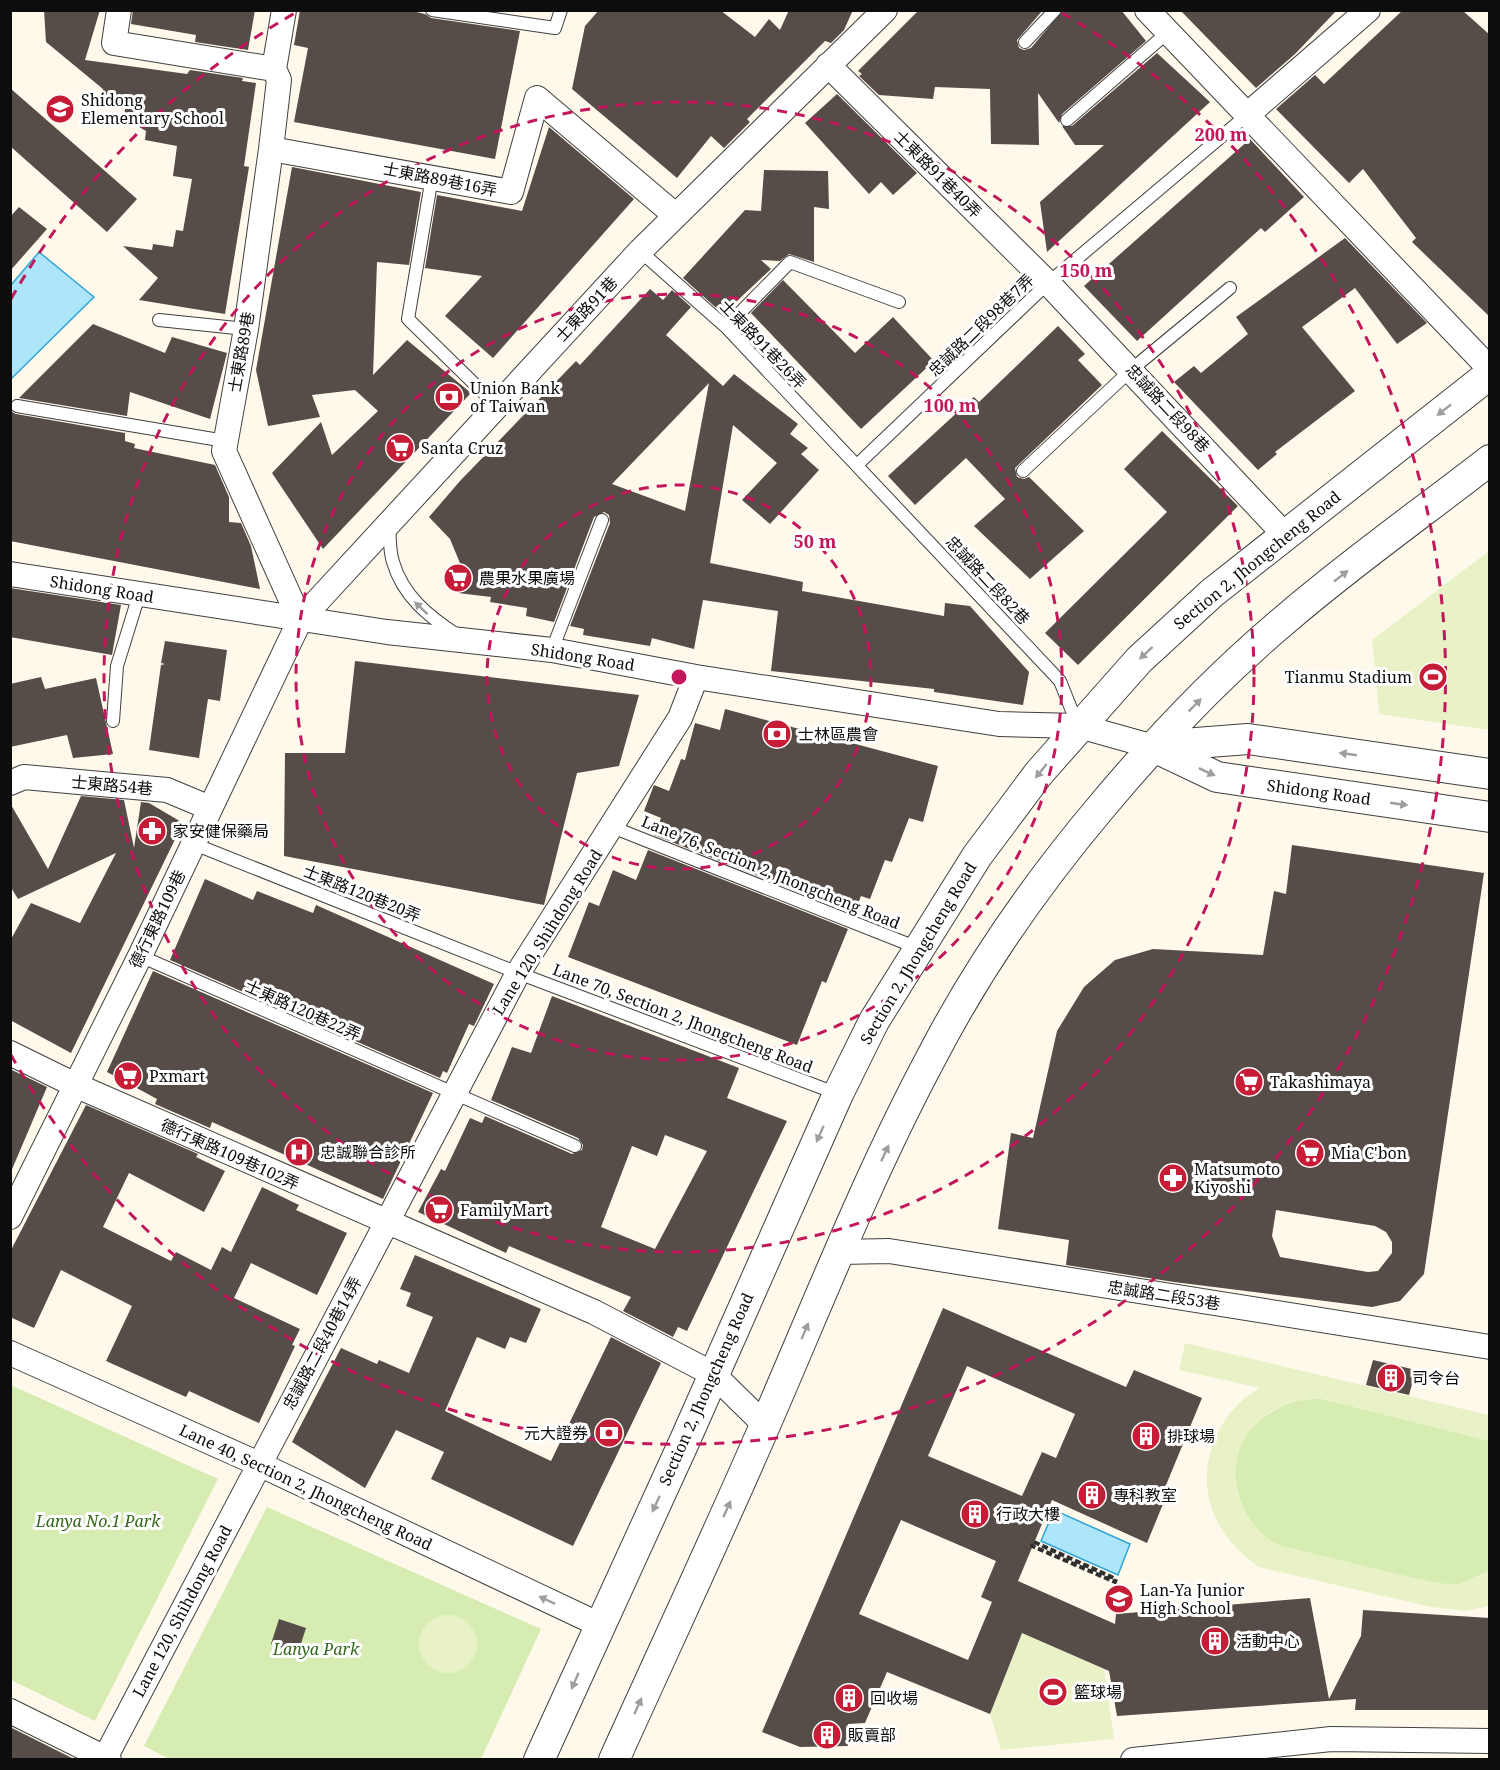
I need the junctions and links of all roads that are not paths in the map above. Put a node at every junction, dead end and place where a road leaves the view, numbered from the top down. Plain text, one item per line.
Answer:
1 (119, 10) edge
2 (284, 10) edge
3 (432, 10) edge
4 (561, 10) edge
5 (885, 10) edge
6 (1055, 10) edge
7 (1147, 10) edge
8 (1368, 10) edge
9 (1167, 33) junction
10 (1024, 42) dead end
11 (828, 65) junction
12 (274, 69) junction
13 (1247, 115) junction
14 (1067, 120) dead end
15 (271, 149) junction
16 (432, 177) junction
17 (675, 215) junction
18 (640, 251) junction
19 (1048, 283) junction
20 (1230, 288) dead end
21 (899, 302) dead end
22 (159, 320) dead end
23 (726, 327) junction
24 (246, 329) junction
25 (1132, 369) junction
26 (1490, 369) edge
27 (1490, 374) edge
28 (17, 406) dead end
29 (497, 406) junction
30 (225, 441) junction
31 (1490, 460) edge
32 (858, 465) junction
33 (1023, 471) dead end
34 (602, 520) dead end
35 (389, 524) junction
36 (1285, 534) junction
37 (10, 574) edge
38 (139, 595) junction
39 (300, 620) junction
40 (468, 643) junction
41 (552, 650) junction
42 (696, 677) junction
43 (113, 721) dead end
44 (1079, 726) junction
45 (1154, 747) junction
46 (1490, 774) edge
47 (10, 783) edge
48 (210, 808) junction
49 (1490, 817) edge
50 (612, 827) junction
51 (194, 844) junction
52 (918, 948) junction
53 (140, 956) junction
54 (518, 973) junction
55 (10, 1053) edge
56 (75, 1085) junction
57 (453, 1094) junction
58 (838, 1094) junction
59 (575, 1146) dead end
60 (10, 1217) edge
61 (386, 1222) junction
62 (839, 1252) junction
63 (1490, 1347) edge
64 (10, 1353) edge
65 (713, 1374) junction
66 (765, 1425) junction
67 (259, 1464) junction
68 (600, 1625) junction
69 (10, 1711) edge
70 (1490, 1741) edge
71 (106, 1759) edge
72 (539, 1760) edge
73 (614, 1760) edge
74 (1133, 1760) edge

1 - 12 street
2 - 12 street, 士東路89巷
3 - 4 lane
5 - 11 street, 士東路91巷
6 - 10 lane
7 - 9 street
8 - 13 street
9 - 13 street
9 - 14 lane
11 - 17 street, 士東路91巷
11 - 19 street, 士東路91巷40弄
12 - 15 street, 士東路89巷
13 - 19 lane, 忠誠路二段98巷7弄
13 - 26 street
15 - 16 street, 士東路89巷16弄
15 - 24 street, 士東路89巷
16 - 17 street, 士東路89巷16弄
16 - 29 lane
17 - 18 street, 士東路91巷
18 - 23 lane, 士東路91巷26弄
18 - 29 street, 士東路91巷
19 - 25 street, 忠誠路二段98巷
19 - 32 lane, 忠誠路二段98巷7弄
20 - 25 lane
21 - 23 lane
22 - 24 lane
23 - 32 lane, 士東路91巷26弄
24 - 30 street, 士東路89巷
25 - 33 lane
25 - 36 street, 忠誠路二段98巷
27 -> 36 street, Section 2, Jhongcheng Road
28 - 30 lane
29 - 35 street, 士東路91巷
30 - 39 street, 士東路89巷
45 -> 31 street
32 - 44 lane, 忠誠路二段82巷
34 - 41 lane
35 - 39 street, 士東路91巷
40 -> 35 lane
36 -> 44 street, Section 2, Jhongcheng Road
37 - 38 street, Shidong Road
38 - 39 street, Shidong Road
38 - 43 lane
39 - 40 street, Shidong Road
39 - 48 street, 德行東路109巷
40 - 41 street, Shidong Road
41 - 42 street, Shidong Road
42 - 44 street, Shidong Road
42 - 50 street, Lane 120, Shihdong Road
44 - 45 street, Shidong Road
44 -> 52 street, Section 2, Jhongcheng Road
46 -> 45 street, Shidong Road
45 -> 49 street, Shidong Road
62 -> 45 street
47 - 48 street, 士東路54巷
48 - 51 street, 德行東路109巷
50 - 52 lane, Lane 76, Section 2, Jhongcheng Road
50 - 54 street, Lane 120, Shihdong Road
51 - 53 street, 德行東路109巷
51 - 54 lane, 士東路120巷20弄
52 - 58 street, Section 2, Jhongcheng Road
53 - 56 street, 德行東路109巷
53 - 57 lane, 士東路120巷22弄
54 - 57 street, Lane 120, Shihdong Road
54 - 58 lane, Lane 70, Section 2, Jhongcheng Road
55 - 56 street, 德行東路109巷102弄
56 - 60 street, 德行東路109巷
56 - 61 street, 德行東路109巷102弄
57 - 59 lane, 士東路120巷22弄
57 - 61 street, Lane 120, Shihdong Road
58 -> 65 street, Section 2, Jhongcheng Road
61 - 65 street, 德行東路109巷102弄
61 - 67 street, 忠誠路二段40巷14弄
62 - 63 street, 忠誠路二段53巷
66 -> 62 street
64 - 67 street, Lane 40, Section 2, Jhongcheng Road
65 - 66 street, 德行東路109巷102弄
65 -> 68 street, Section 2, Jhongcheng Road
73 -> 66 street
68 -> 67 street, Lane 40, Section 2, Jhongcheng Road
67 - 71 street, Lane 120, Shihdong Road
68 -> 72 street, Section 2, Jhongcheng Road
69 - 71 street
70 - 74 street

